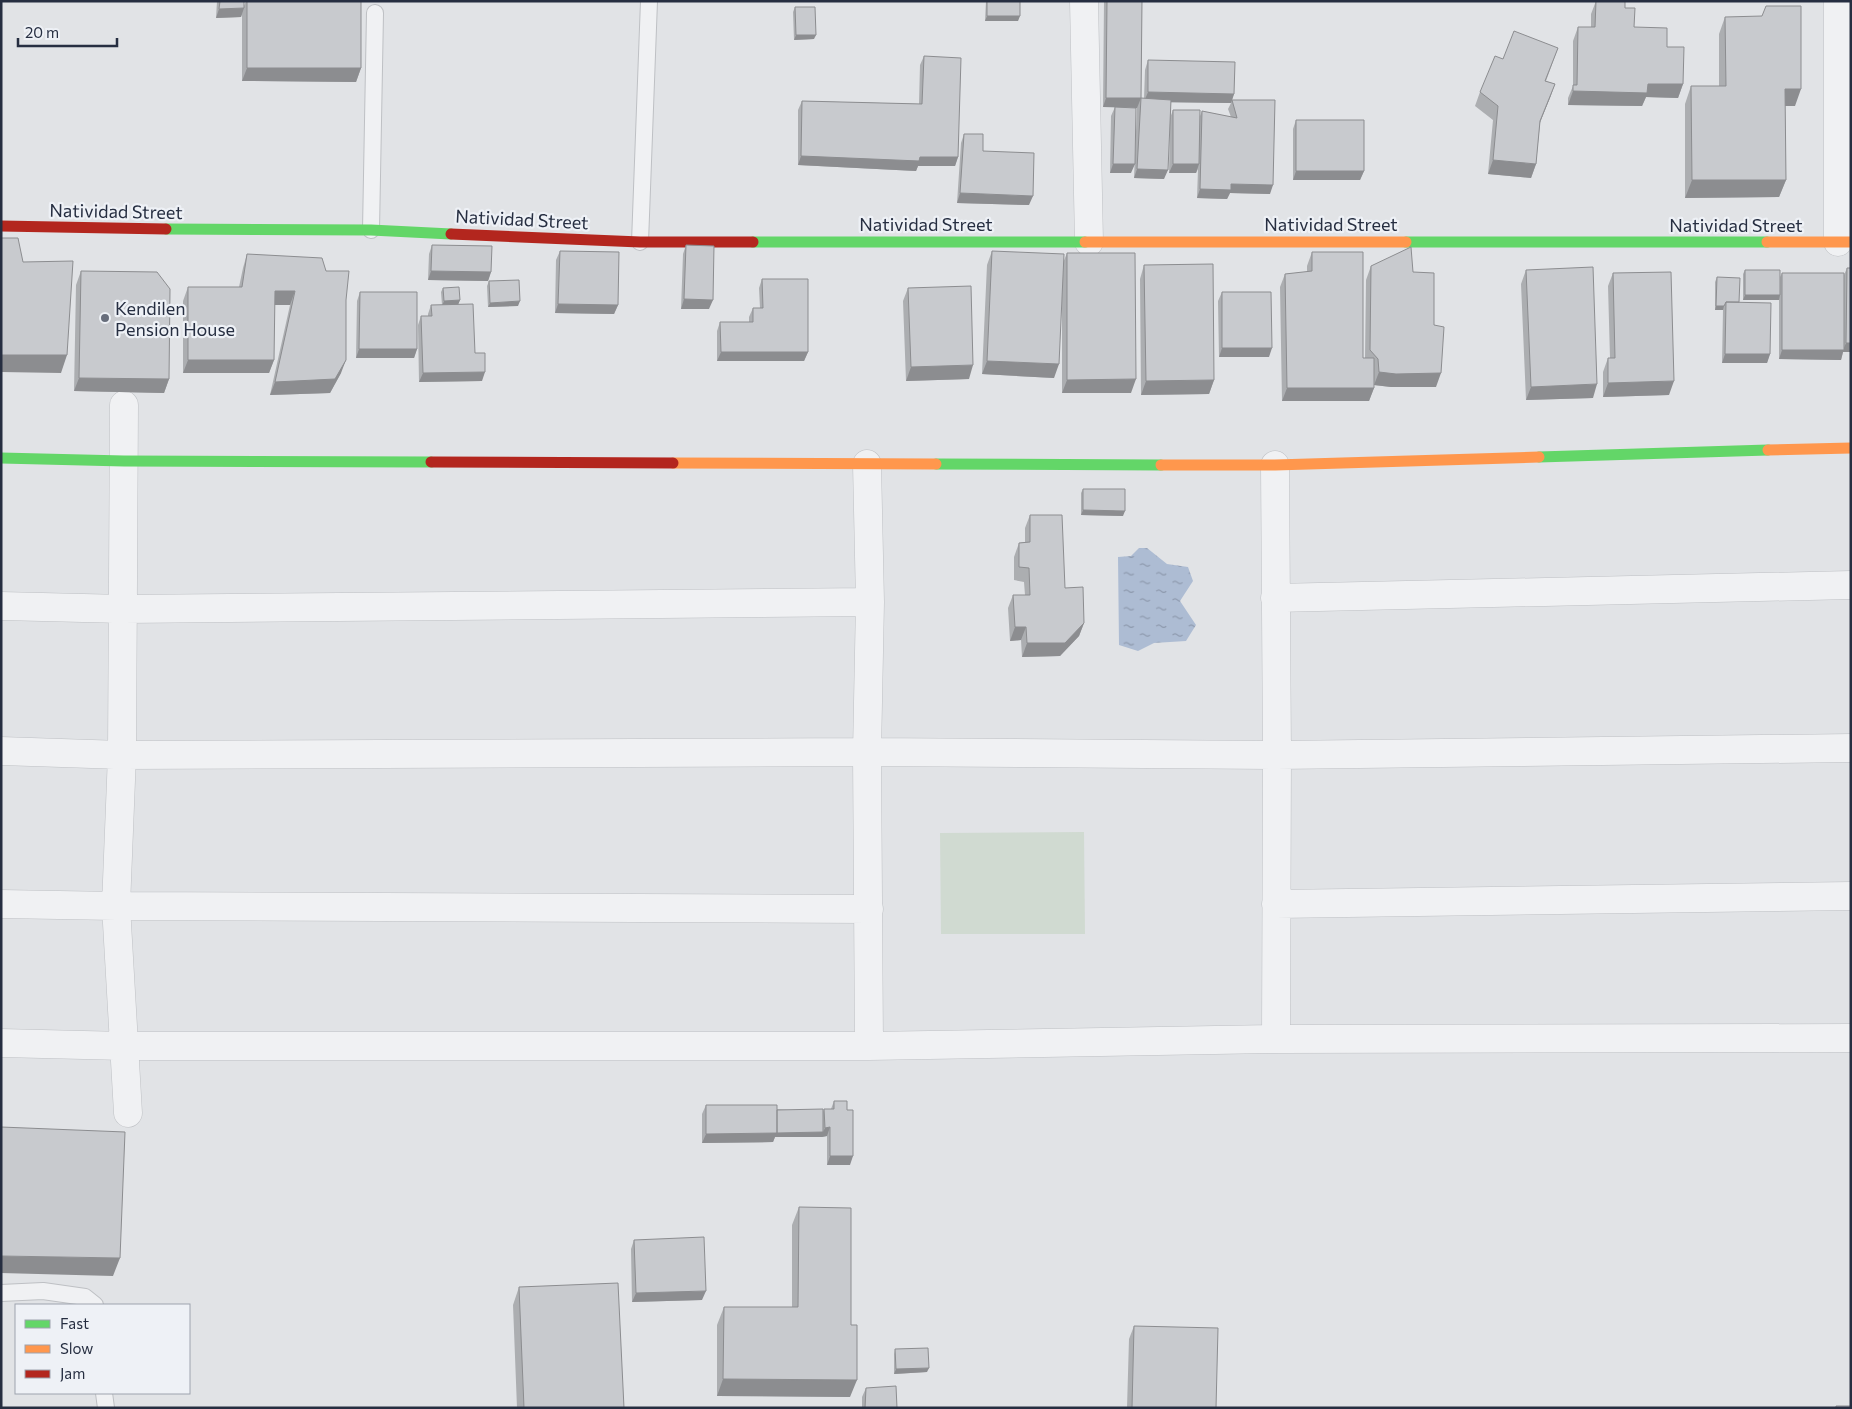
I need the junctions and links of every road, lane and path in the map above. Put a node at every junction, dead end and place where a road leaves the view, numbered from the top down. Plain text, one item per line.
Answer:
1 (649, 1) edge
2 (1084, 1) edge
3 (1838, 1) edge
4 (375, 12) dead end
5 (1, 226) edge
6 (371, 230) junction
7 (640, 242) junction
8 (1089, 242) junction
9 (1844, 242) edge
10 (124, 405) dead end
11 (1851, 448) edge
12 (1, 458) edge
13 (124, 461) junction
14 (867, 464) junction
15 (1275, 466) junction
16 (1851, 585) edge
17 (1275, 598) junction
18 (870, 602) junction
19 (1, 606) edge
20 (124, 609) junction
21 (1851, 748) edge
22 (1, 751) edge
23 (867, 752) junction
24 (122, 755) junction
25 (1277, 755) junction
26 (1851, 896) edge
27 (1, 904) edge
28 (1276, 904) junction
29 (116, 906) junction
30 (869, 909) junction
31 (1851, 1038) edge
32 (1276, 1039) junction
33 (1, 1043) edge
34 (125, 1046) junction
35 (869, 1046) junction
36 (128, 1113) dead end
37 (1, 1293) edge
38 (94, 1304) edge
39 (104, 1394) edge
40 (106, 1408) edge

1 - 7 lane
2 - 8 street
3 - 9 street
4 - 6 lane
5 - 6 street, Natividad Street
6 - 7 street, Natividad Street
7 - 8 street, Natividad Street
8 - 9 street, Natividad Street
10 - 13 street
11 - 15 street
12 - 13 street
13 - 14 street
13 - 20 street
14 - 15 street
14 - 18 street
15 - 17 street
16 - 17 street
17 - 25 street
18 - 20 street
18 - 23 street
19 - 20 street
20 - 24 street
21 - 25 street
22 - 24 street
23 - 24 street
23 - 25 street
23 - 30 street
24 - 29 street
25 - 28 street
26 - 28 street
27 - 29 street
28 - 32 street
29 - 30 street
29 - 34 street
30 - 35 street
31 - 32 street
32 - 35 street
33 - 34 street
34 - 35 street
34 - 36 street
37 - 38 lane
39 - 40 lane

